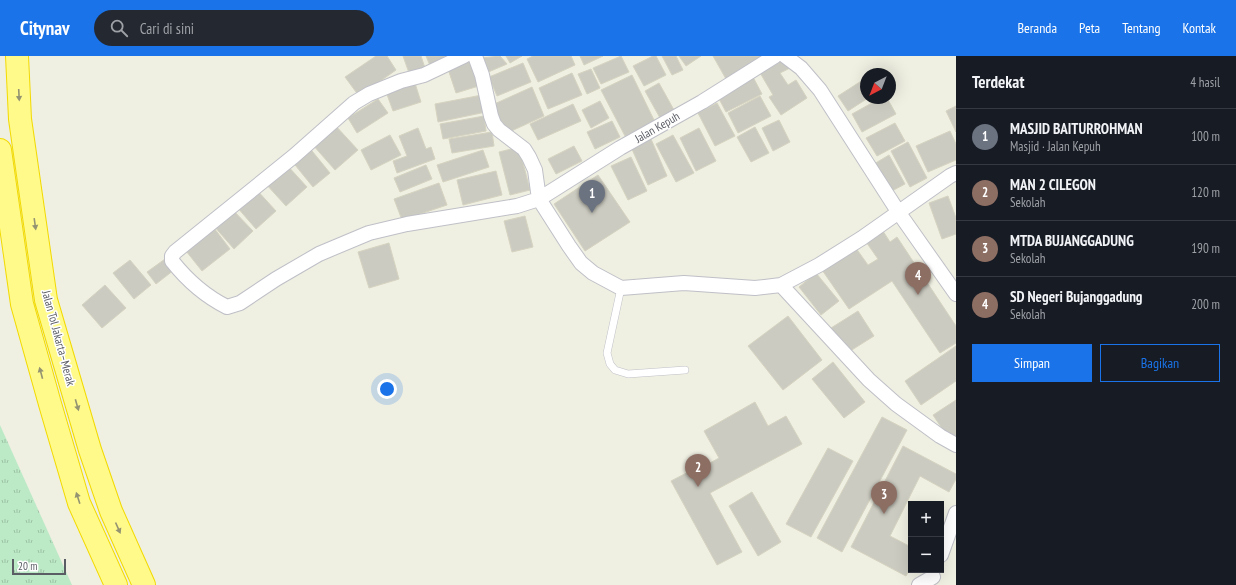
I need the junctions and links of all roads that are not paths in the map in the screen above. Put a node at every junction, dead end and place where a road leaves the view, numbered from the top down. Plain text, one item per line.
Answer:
1 (17, 56) edge
2 (464, 56) edge
3 (476, 56) edge
4 (775, 56) edge
5 (785, 56) edge
6 (0, 150) edge
7 (956, 173) edge
8 (539, 199) junction
9 (899, 213) junction
10 (781, 285) junction
11 (621, 288) junction
12 (956, 294) edge
13 (685, 370) dead end
14 (956, 445) edge
15 (956, 516) edge
16 (944, 547) edge
17 (933, 577) edge
18 (116, 585) edge
19 (144, 585) edge
20 (919, 585) edge

1 -> 19 highway, Jalan Tol Jakarta–Merak
2 - 8 street, Jalan Kepuh
3 - 8 street
4 - 8 street, Jalan Kepuh
5 - 9 street
18 -> 6 highway
7 - 9 street
8 - 11 street
9 - 10 street
9 - 12 street
10 - 11 street
10 - 14 street
11 - 13 lane
15 - 16 street
17 - 20 street

